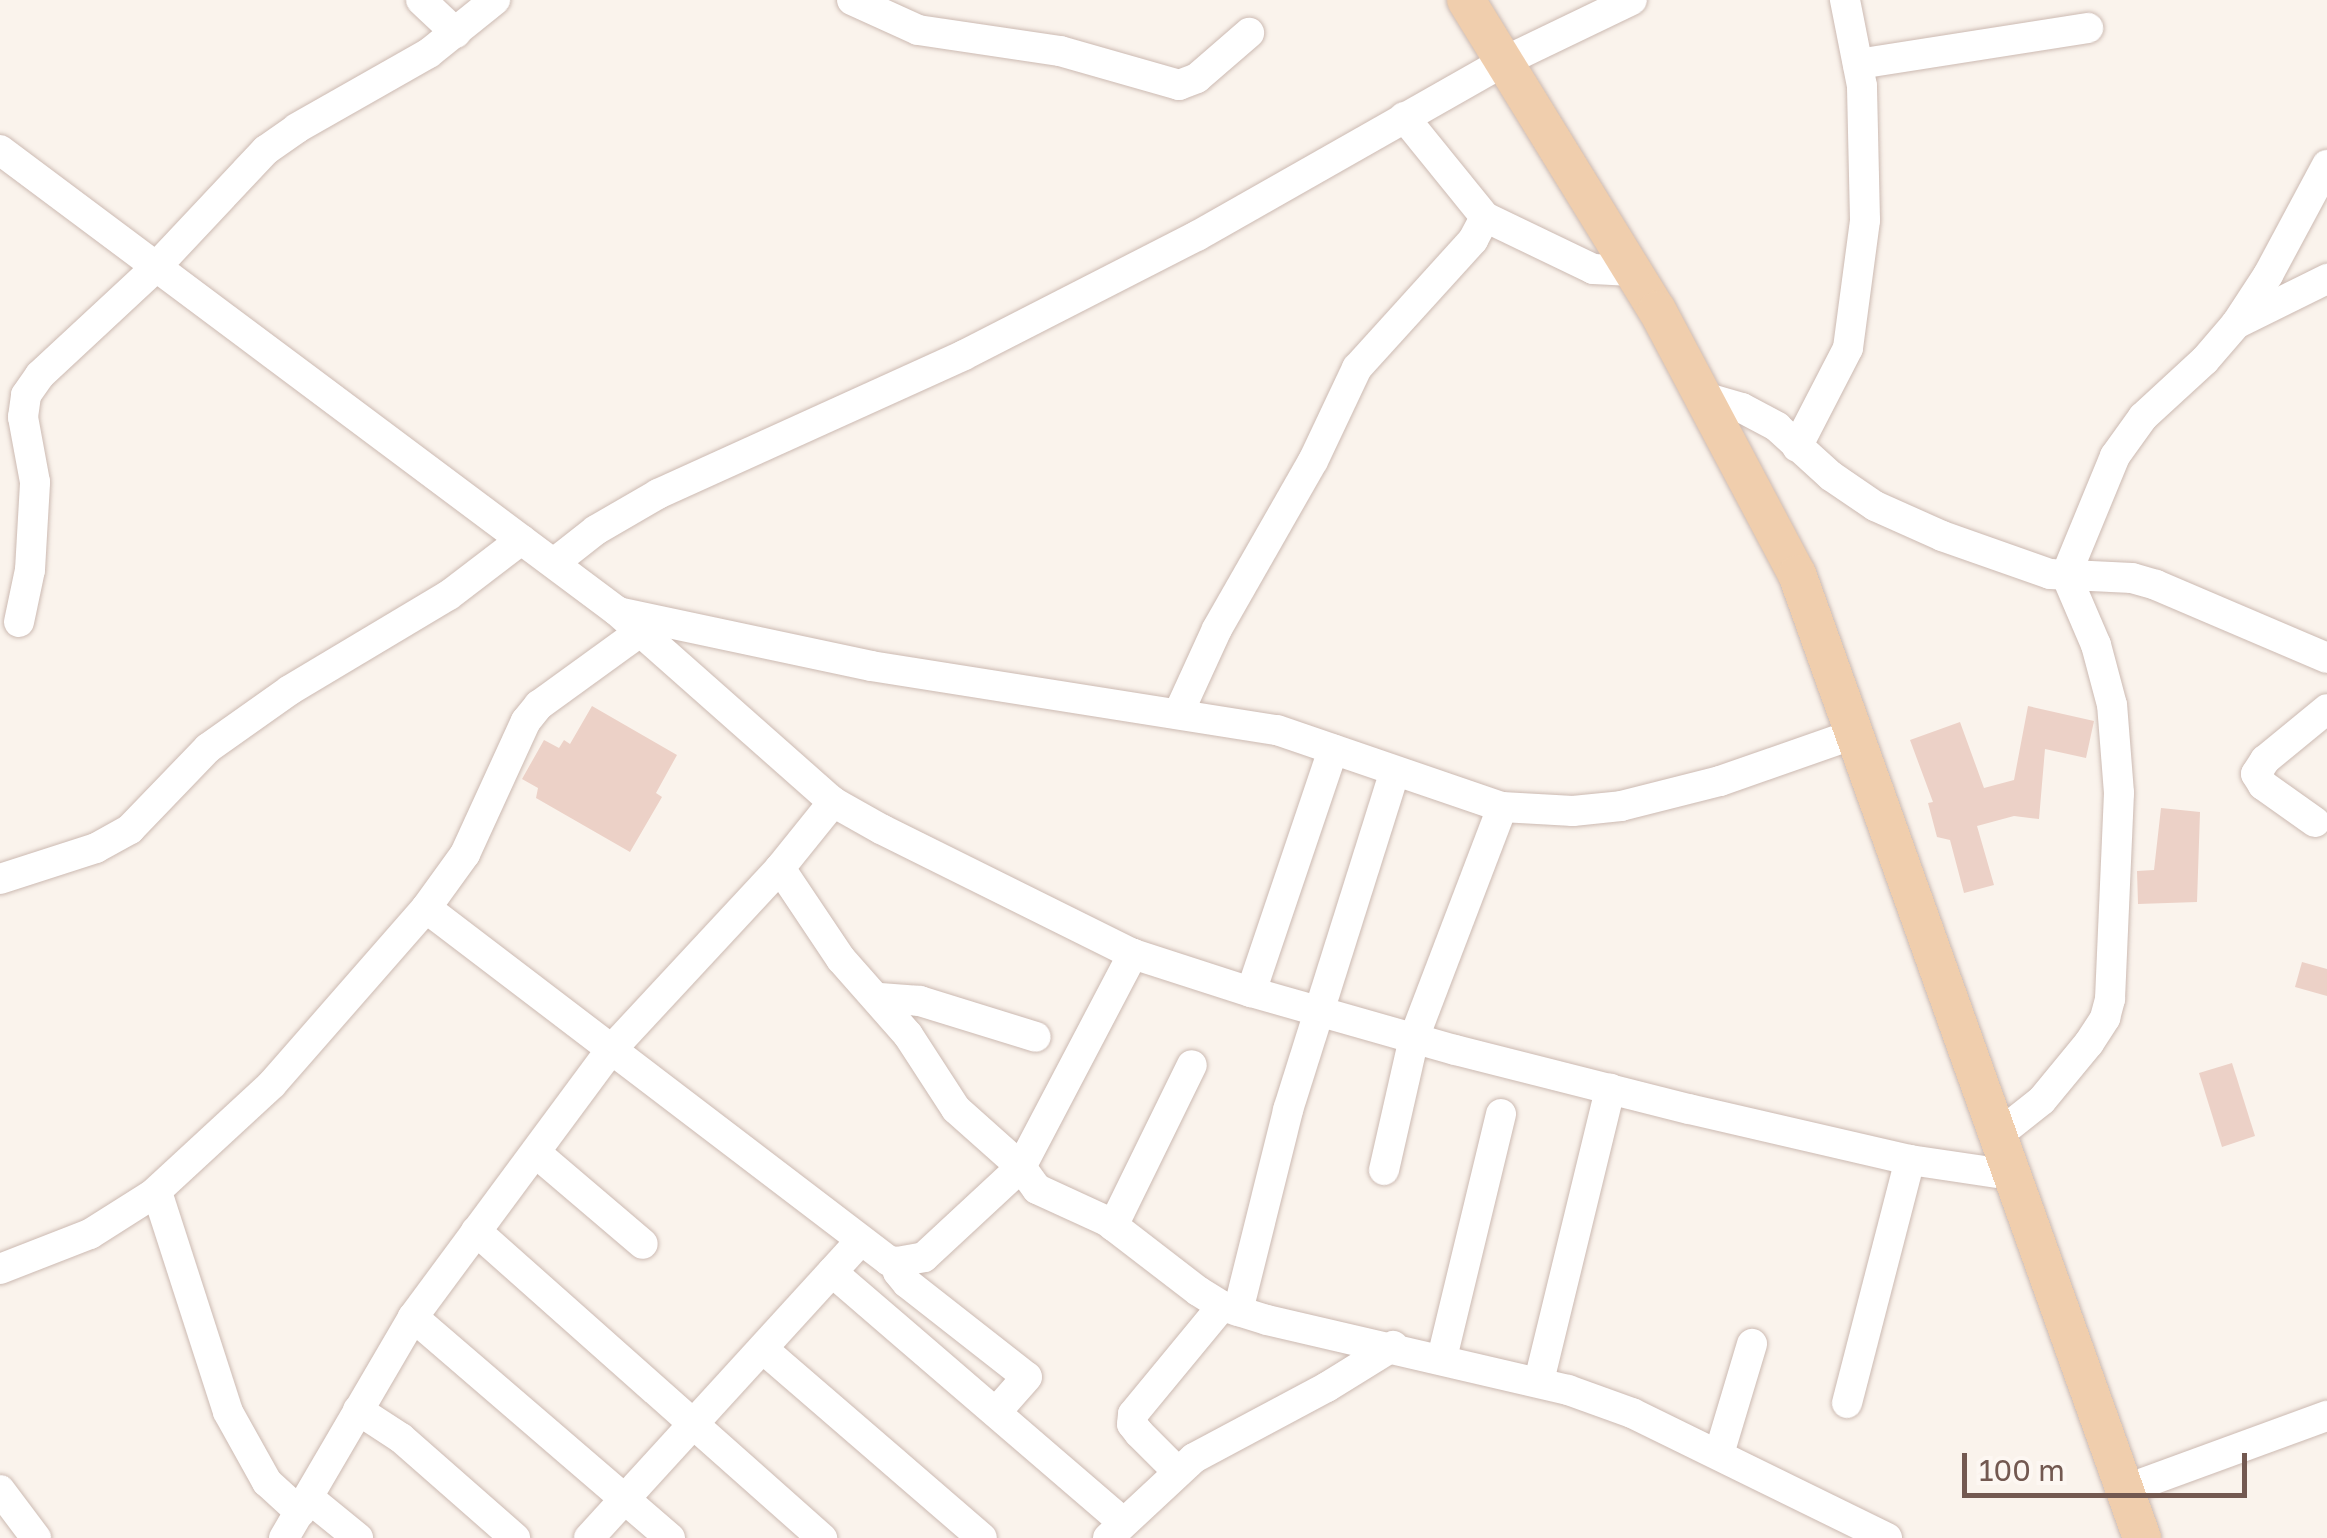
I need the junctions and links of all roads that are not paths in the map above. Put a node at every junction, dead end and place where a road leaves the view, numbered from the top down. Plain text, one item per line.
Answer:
1 (421, 0) edge
2 (494, 0) edge
3 (852, 0) edge
4 (1466, 0) edge
5 (1632, 0) edge
6 (1845, 0) edge
7 (2088, 28) dead end
8 (456, 33) junction
9 (1250, 34) dead end
10 (1503, 62) junction
11 (1858, 64) junction
12 (1404, 116) junction
13 (0, 150) edge
14 (2327, 165) edge
15 (1485, 217) junction
16 (155, 268) junction
17 (1632, 271) junction
18 (2327, 280) edge
19 (2236, 324) junction
20 (1707, 398) junction
21 (1797, 446) junction
22 (521, 540) junction
23 (554, 564) junction
24 (2066, 575) junction
25 (617, 611) junction
26 (19, 622) dead end
27 (640, 632) junction
28 (2327, 658) edge
29 (2327, 709) edge
30 (1179, 712) junction
31 (1854, 734) junction
32 (1333, 750) junction
33 (1395, 771) junction
34 (832, 802) junction
35 (1502, 808) junction
36 (2316, 822) dead end
37 (780, 868) junction
38 (0, 879) edge
39 (426, 908) junction
40 (1133, 954) junction
41 (1251, 992) junction
42 (880, 998) junction
43 (1319, 1011) junction
44 (1036, 1037) dead end
45 (1414, 1038) junction
46 (610, 1050) junction
47 (1192, 1065) dead end
48 (1610, 1089) junction
49 (1501, 1114) dead end
50 (1998, 1135) junction
51 (536, 1153) junction
52 (1910, 1160) junction
53 (1021, 1168) junction
54 (1384, 1170) dead end
55 (2012, 1175) junction
56 (157, 1192) junction
57 (1114, 1226) junction
58 (476, 1231) junction
59 (861, 1240) junction
60 (643, 1244) dead end
61 (898, 1262) junction
62 (0, 1269) edge
63 (832, 1272) junction
64 (1230, 1308) junction
65 (413, 1316) junction
66 (1752, 1344) dead end
67 (1393, 1346) junction
68 (762, 1349) junction
69 (1442, 1358) junction
70 (1539, 1381) junction
71 (1848, 1402) dead end
72 (358, 1410) junction
73 (996, 1412) junction
74 (2327, 1416) edge
75 (694, 1424) junction
76 (1719, 1454) junction
77 (1178, 1472) junction
78 (2127, 1489) junction
79 (0, 1490) edge
80 (624, 1498) junction
81 (305, 1506) junction
82 (1116, 1530) edge
83 (36, 1538) edge
84 (284, 1538) edge
85 (358, 1538) edge
86 (515, 1538) edge
87 (589, 1538) edge
88 (670, 1538) edge
89 (822, 1538) edge
90 (982, 1538) edge
91 (1887, 1538) edge
92 (2142, 1538) edge

1 - 8 street
2 - 8 street
3 - 9 street
4 - 10 main road
5 - 10 street
6 - 11 street
7 - 11 street
8 - 16 street
10 - 12 street
10 - 17 main road
11 - 21 street
12 - 15 street
12 - 23 street
13 - 16 street
14 - 19 street
15 - 17 street
15 - 30 street
16 - 22 street
16 - 26 street
17 - 20 main road
18 - 19 street
19 - 24 street
20 - 21 street
20 - 31 main road
21 - 24 street
22 - 23 street
22 - 38 street
23 - 25 street
24 - 28 street
24 - 50 street
25 - 27 street
25 - 30 street
27 - 34 street
27 - 39 street
29 - 36 street
30 - 32 street
31 - 35 street
31 - 50 main road
32 - 33 street
32 - 41 street
33 - 35 street
33 - 43 street
34 - 37 street
34 - 40 street
35 - 45 street
37 - 42 street
37 - 46 street
39 - 46 street
39 - 56 street
40 - 41 street
40 - 53 street
41 - 43 street
42 - 44 street
42 - 53 street
43 - 45 street
43 - 64 street
45 - 48 street
45 - 54 street
46 - 51 street
46 - 59 street
47 - 57 street
48 - 52 street
48 - 70 street
49 - 69 street
50 - 55 main road
51 - 58 street
51 - 60 street
52 - 55 street
52 - 71 street
53 - 57 street
53 - 61 street
55 - 78 main road
56 - 62 street
56 - 81 street
57 - 64 street
58 - 65 street
58 - 75 street
59 - 61 street
59 - 63 street
61 - 73 street
63 - 68 street
63 - 73 street
64 - 67 street
64 - 77 street
65 - 72 street
65 - 80 street
66 - 76 street
67 - 69 street
67 - 77 street
68 - 75 street
68 - 90 street
69 - 70 street
70 - 76 street
72 - 81 street
72 - 86 street
73 - 82 street
74 - 78 street
75 - 80 street
75 - 89 street
76 - 91 street
77 - 82 street
78 - 92 main road
79 - 83 street
80 - 87 street
80 - 88 street
81 - 84 street
81 - 85 street

